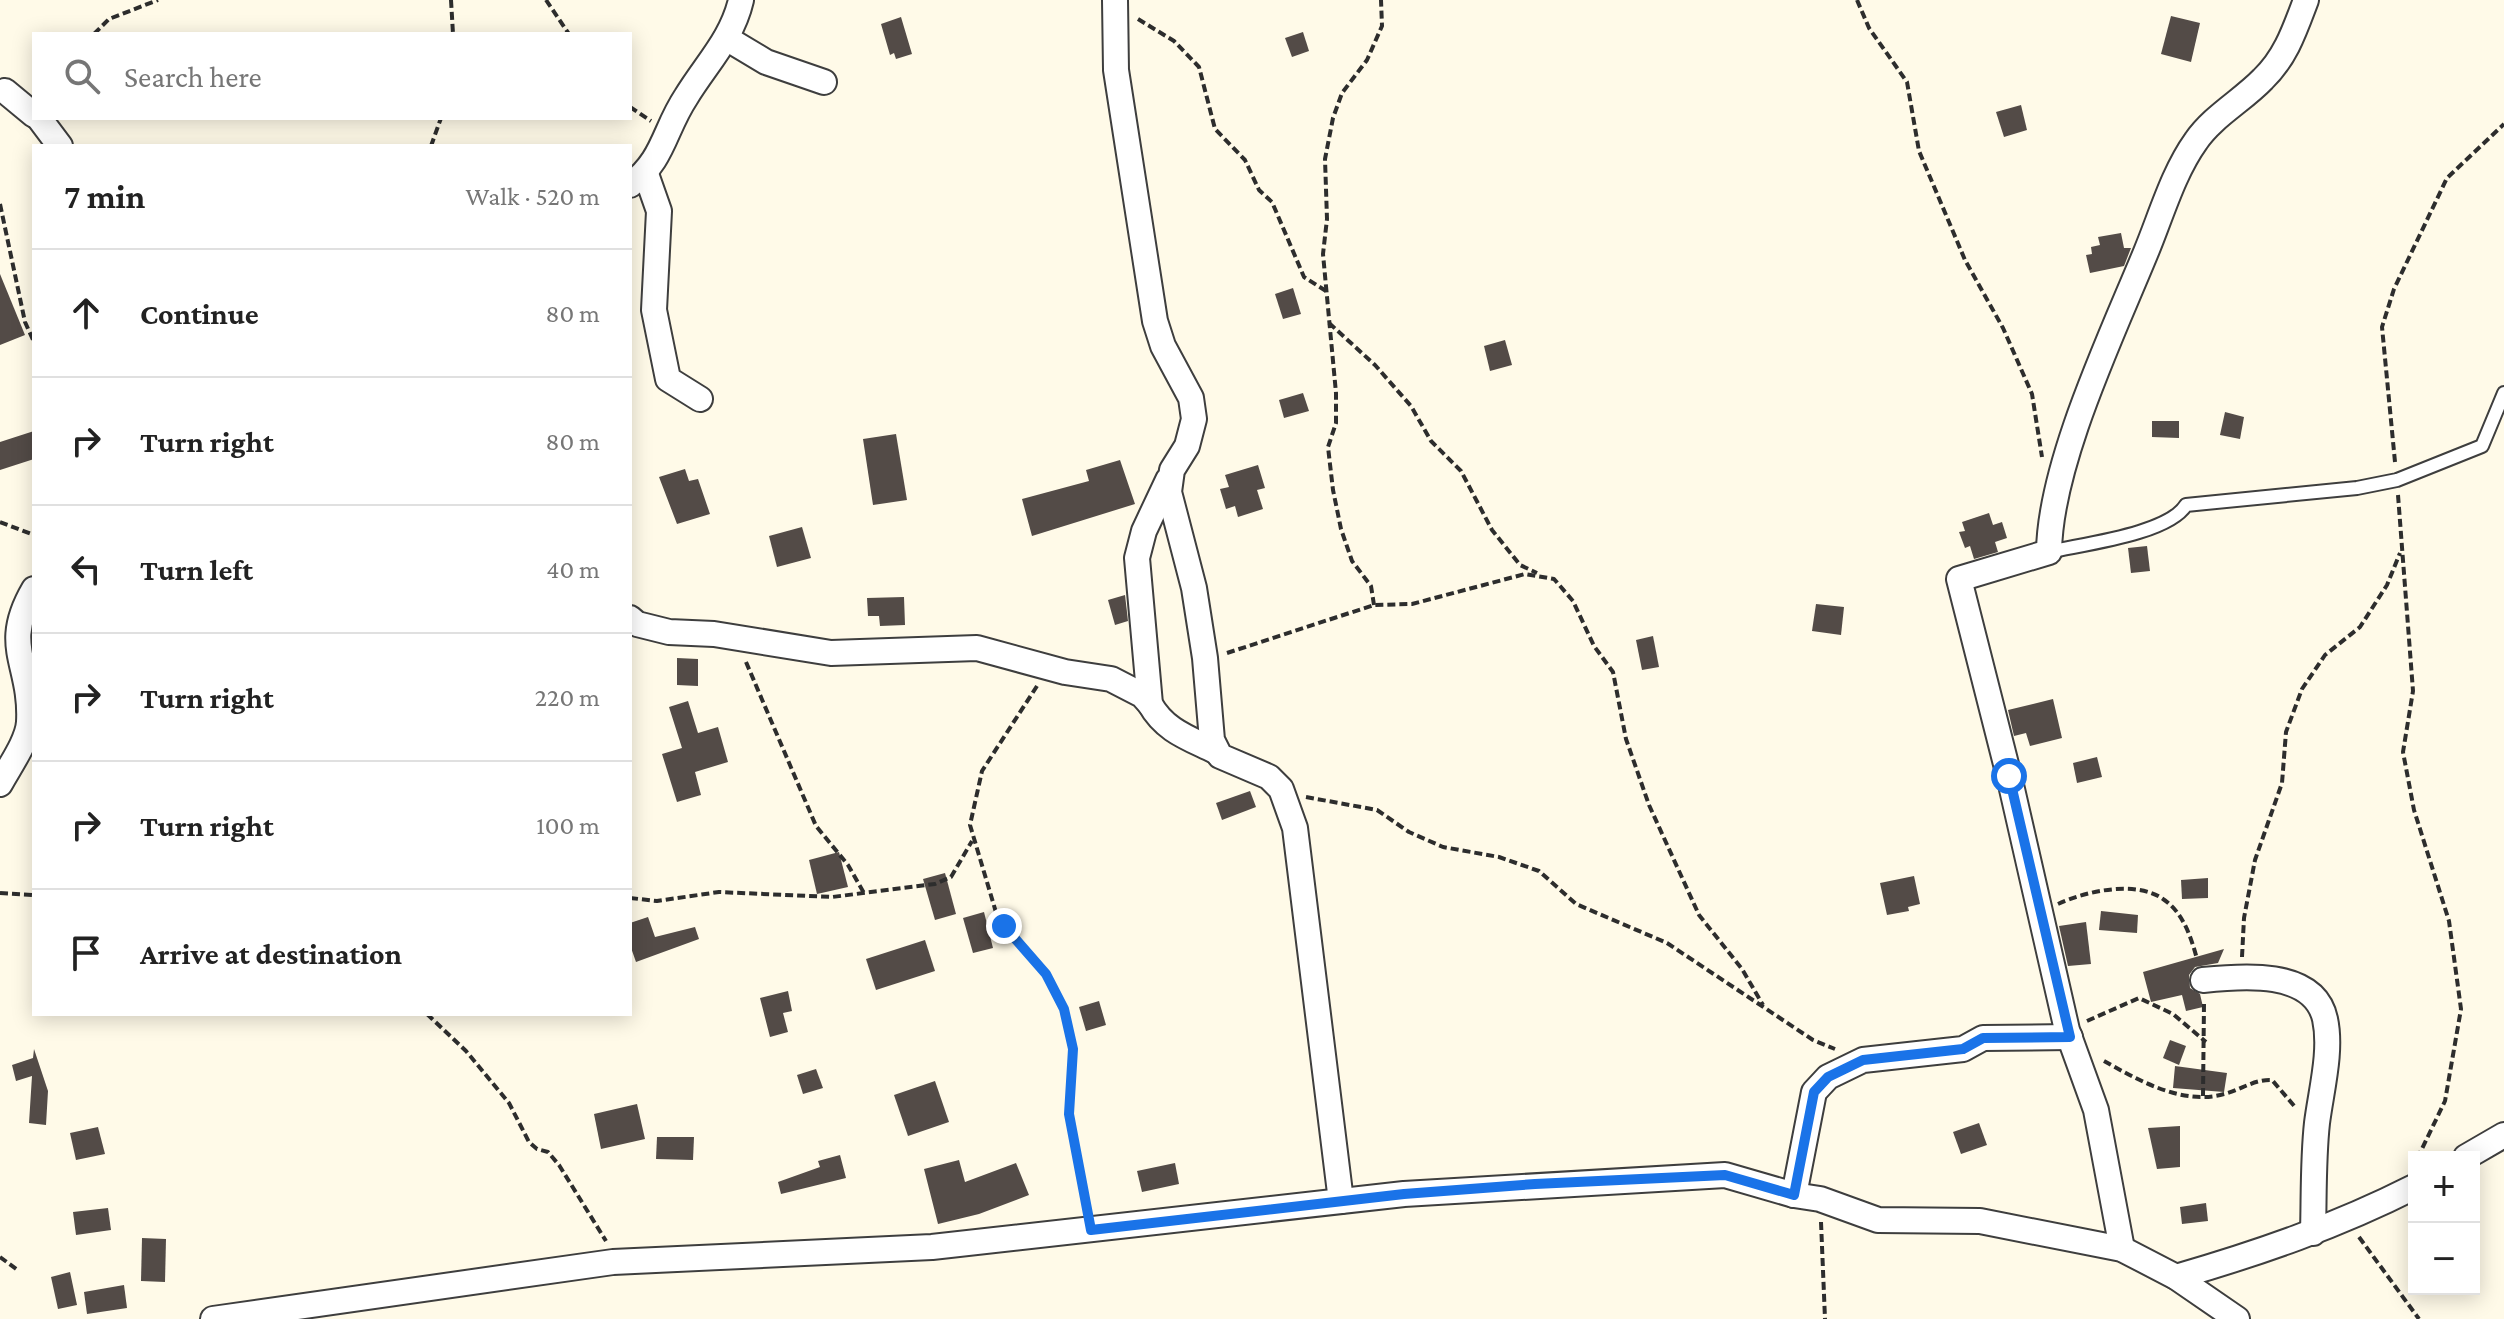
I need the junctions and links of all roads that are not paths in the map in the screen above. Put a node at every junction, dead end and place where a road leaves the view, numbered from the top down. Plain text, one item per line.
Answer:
1 (741, 0) edge
2 (2306, 0) edge
3 (1124, 7) edge
4 (726, 38) junction
5 (824, 82) dead end
6 (5, 91) dead end
7 (32, 113) edge
8 (39, 120) edge
9 (58, 144) edge
10 (638, 179) edge
11 (2504, 393) edge
12 (700, 399) dead end
13 (1172, 470) junction
14 (2049, 552) junction
15 (32, 592) edge
16 (632, 620) edge
17 (1150, 704) junction
18 (32, 724) edge
19 (1215, 751) junction
20 (0, 784) edge
21 (2203, 980) road end
22 (2070, 1038) junction
23 (2504, 1135) edge
24 (2476, 1151) edge
25 (2408, 1190) edge
26 (1794, 1195) junction
27 (1341, 1201) junction
28 (2313, 1233) junction
29 (2122, 1249) junction
30 (2176, 1277) junction
31 (213, 1319) edge
32 (2237, 1319) edge

1 - 4 street
2 - 14 street
3 - 13 street
4 - 5 street
4 - 10 street
6 - 7 street
8 - 9 street
10 - 12 street
11 - 14 lane
13 - 17 street
13 - 19 street
14 - 22 street
15 - 18 street
16 - 17 street
17 - 19 street
18 - 20 street
19 - 27 street
21 - 28 street
22 - 26 street
22 - 29 street
23 - 24 street
25 - 28 street
26 - 27 street
26 - 29 street
27 - 31 street
28 - 30 street
29 - 30 street
30 - 32 street

